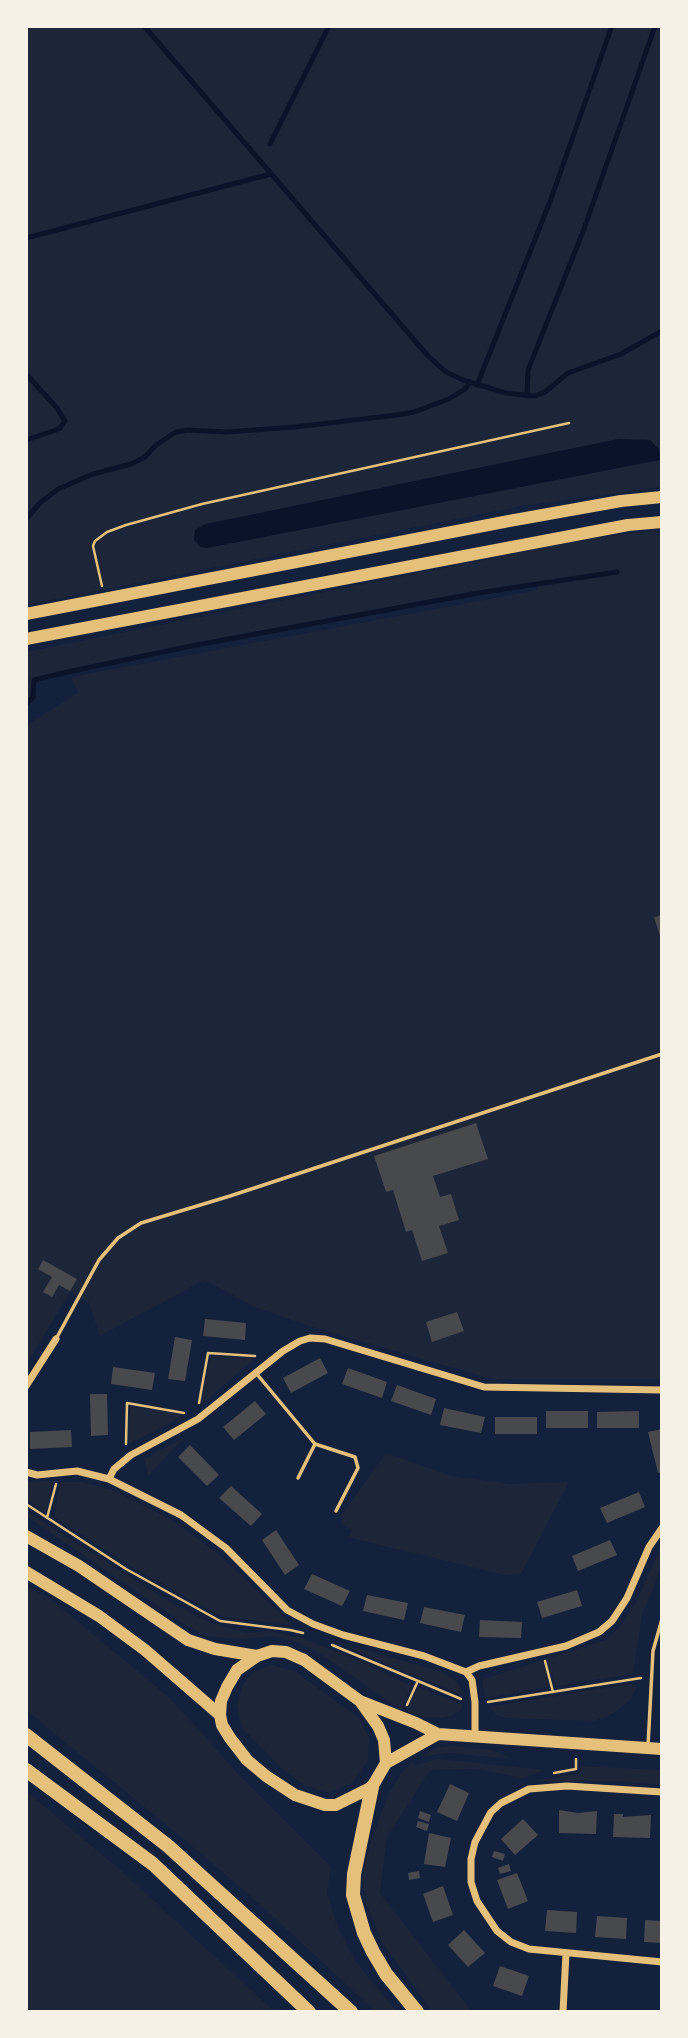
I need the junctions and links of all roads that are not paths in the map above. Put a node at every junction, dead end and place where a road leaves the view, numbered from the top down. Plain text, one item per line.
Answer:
1 (662, 497) edge
2 (662, 522) edge
3 (26, 614) edge
4 (26, 639) edge
5 (662, 1054) edge
6 (56, 1339) joint
7 (256, 1373) junction
8 (26, 1387) edge
9 (662, 1390) edge
10 (315, 1444) junction
11 (26, 1472) edge
12 (298, 1478) dead end
13 (109, 1479) junction
14 (336, 1511) dead end
15 (662, 1528) edge
16 (26, 1536) edge
17 (26, 1572) edge
18 (662, 1619) edge
19 (257, 1656) junction
20 (466, 1672) junction
21 (360, 1701) junction
22 (220, 1716) junction
23 (438, 1734) junction
24 (475, 1734) junction
25 (26, 1735) edge
26 (655, 1748) edge
27 (386, 1763) junction
28 (26, 1770) edge
29 (372, 1787) junction
30 (662, 1793) edge
31 (566, 1953) junction
32 (662, 1962) edge
33 (309, 2012) edge
34 (351, 2012) edge
35 (417, 2012) edge
36 (563, 2012) edge

1 - 3 main road
2 - 4 main road
5 - 6 lane
6 - 8 street
7 - 9 street
7 - 10 lane
7 - 13 street
10 - 12 lane
10 - 14 lane
11 - 13 street
13 - 20 street
15 - 20 street
16 - 19 main road
17 - 22 main road
18 - 26 lane
19 - 21 main road
19 - 22 main road
20 - 24 street
21 - 23 main road
21 - 27 main road
22 - 29 main road
23 - 24 main road
23 - 27 main road
24 - 26 main road
25 - 34 highway
27 - 29 main road
28 - 33 highway
29 - 35 highway
30 - 31 street
31 - 32 street
31 - 36 street

